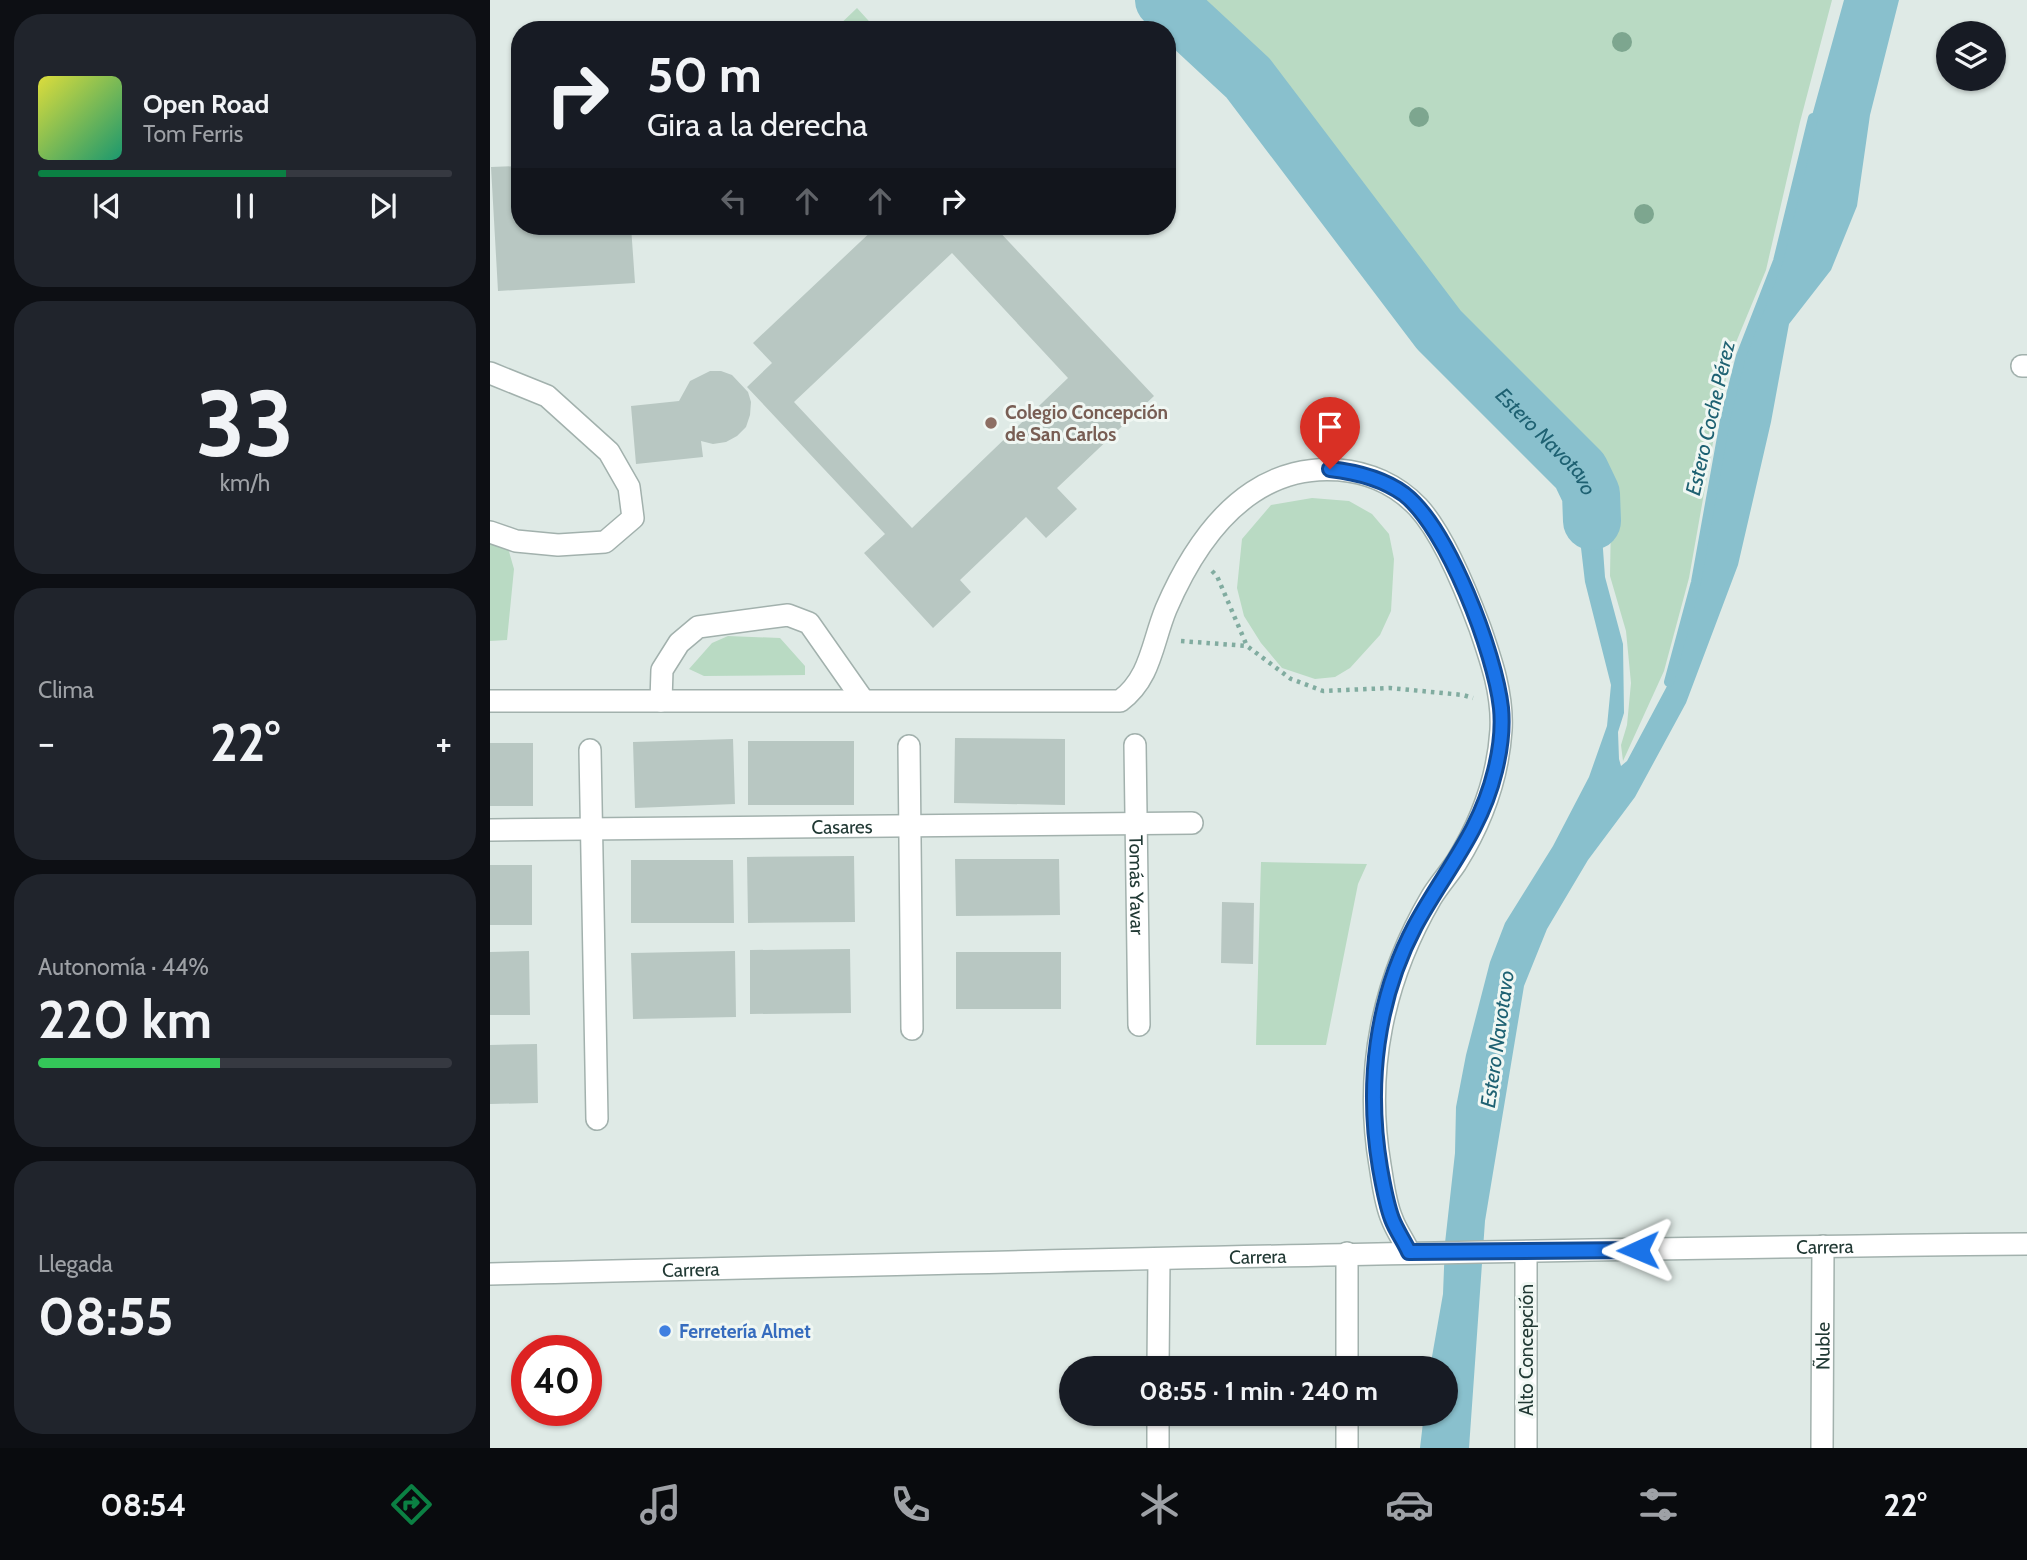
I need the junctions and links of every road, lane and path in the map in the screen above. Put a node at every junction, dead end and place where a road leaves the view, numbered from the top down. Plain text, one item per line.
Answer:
1 (490, 373) edge
2 (490, 532) edge
3 (1195, 553) junction
4 (1156, 639) junction
5 (1247, 646) junction
6 (863, 700) junction
7 (490, 701) edge
8 (661, 701) junction
9 (1501, 710) junction
10 (909, 746) dead end
11 (1135, 746) dead end
12 (590, 750) dead end
13 (1136, 822) junction
14 (1192, 822) dead end
15 (911, 824) junction
16 (593, 828) junction
17 (490, 830) edge
18 (1139, 1025) dead end
19 (912, 1029) dead end
20 (597, 1119) dead end
21 (2027, 1244) edge
22 (1823, 1246) junction
23 (1420, 1252) junction
24 (1347, 1253) junction
25 (1526, 1253) junction
26 (1159, 1259) junction
27 (490, 1274) edge
28 (1158, 1356) edge
29 (1347, 1356) edge
30 (1158, 1426) edge
31 (1347, 1426) edge
32 (1158, 1448) edge
33 (1347, 1448) edge
34 (1526, 1448) edge
35 (1822, 1448) edge

1 - 2 street
3 - 4 street
3 - 5 path
3 - 9 street
4 - 5 path
4 - 6 street
5 - 9 path
6 - 8 street
6 - 8 street
7 - 8 street
9 - 23 street
10 - 15 street
11 - 13 street, Tomás Yavar
12 - 16 street
13 - 14 street, Casares
13 - 15 street, Casares
13 - 18 street, Tomás Yavar
15 - 16 street, Casares
15 - 19 street
16 - 17 street, Casares
16 - 20 street
21 - 22 street, Carrera
22 - 25 street, Carrera
22 - 35 street, Ñuble
23 - 24 street, Carrera
23 - 25 street, Carrera
24 - 26 street, Carrera
24 - 29 street
25 - 34 street, Alto Concepción
26 - 27 street, Carrera
26 - 28 street
30 - 32 street
31 - 33 street

